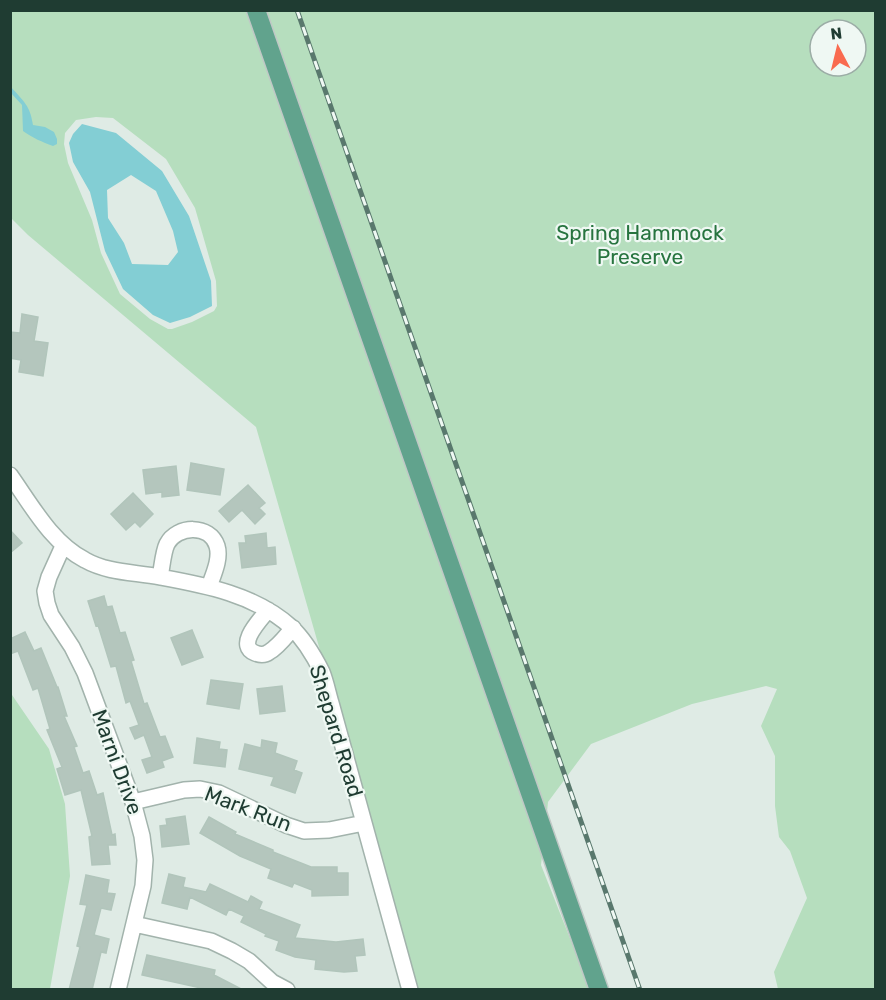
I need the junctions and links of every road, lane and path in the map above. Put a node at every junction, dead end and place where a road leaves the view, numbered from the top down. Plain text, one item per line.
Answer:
1 (256, 10) edge
2 (10, 475) edge
3 (63, 546) junction
4 (160, 577) junction
5 (209, 587) junction
6 (268, 610) junction
7 (293, 628) junction
8 (133, 802) junction
9 (364, 824) junction
10 (134, 924) junction
11 (408, 989) edge
12 (118, 990) edge
13 (287, 990) edge
14 (599, 990) edge

1 - 14 main road
2 - 3 street, Shepard Road
3 - 4 street, Shepard Road
3 - 8 street, Marni Drive
4 - 5 street, Shepard Road
4 - 5 street
5 - 6 street, Shepard Road
6 - 7 street, Shepard Road
6 - 7 street
7 - 9 street, Shepard Road
8 - 9 street, Mark Run
8 - 10 street, Marni Drive
9 - 11 street, Shepard Road
10 - 12 street, Marni Drive
10 - 13 street

